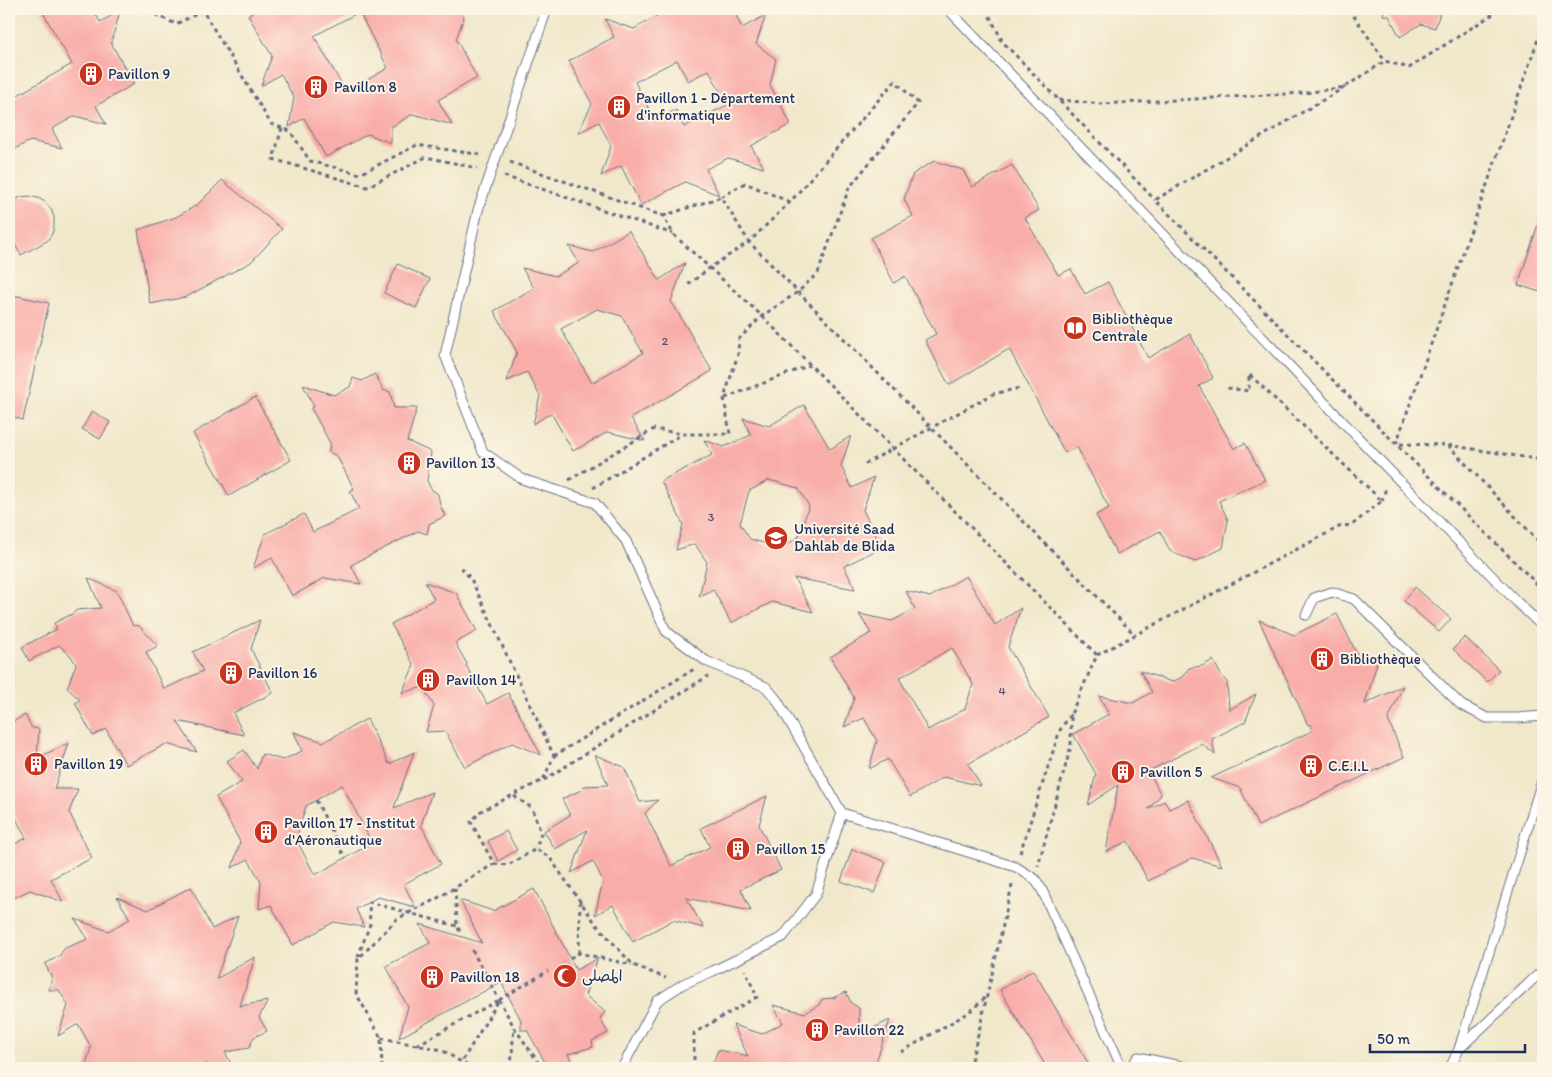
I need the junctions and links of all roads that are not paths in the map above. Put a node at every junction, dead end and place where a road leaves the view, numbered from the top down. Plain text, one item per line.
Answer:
1 (547, 9) edge
2 (948, 9) edge
3 (1306, 615) dead end
4 (1543, 627) edge
5 (1543, 716) edge
6 (1543, 778) edge
7 (842, 813) junction
8 (1543, 970) edge
9 (1459, 1049) junction
10 (622, 1068) edge
11 (1122, 1068) edge
12 (1131, 1068) edge
13 (1190, 1068) edge
14 (1450, 1068) edge

1 - 7 lane
2 - 4 lane
3 - 5 lane
6 - 9 lane
7 - 10 lane
7 - 11 lane
8 - 9 lane
9 - 14 lane
12 - 13 lane

